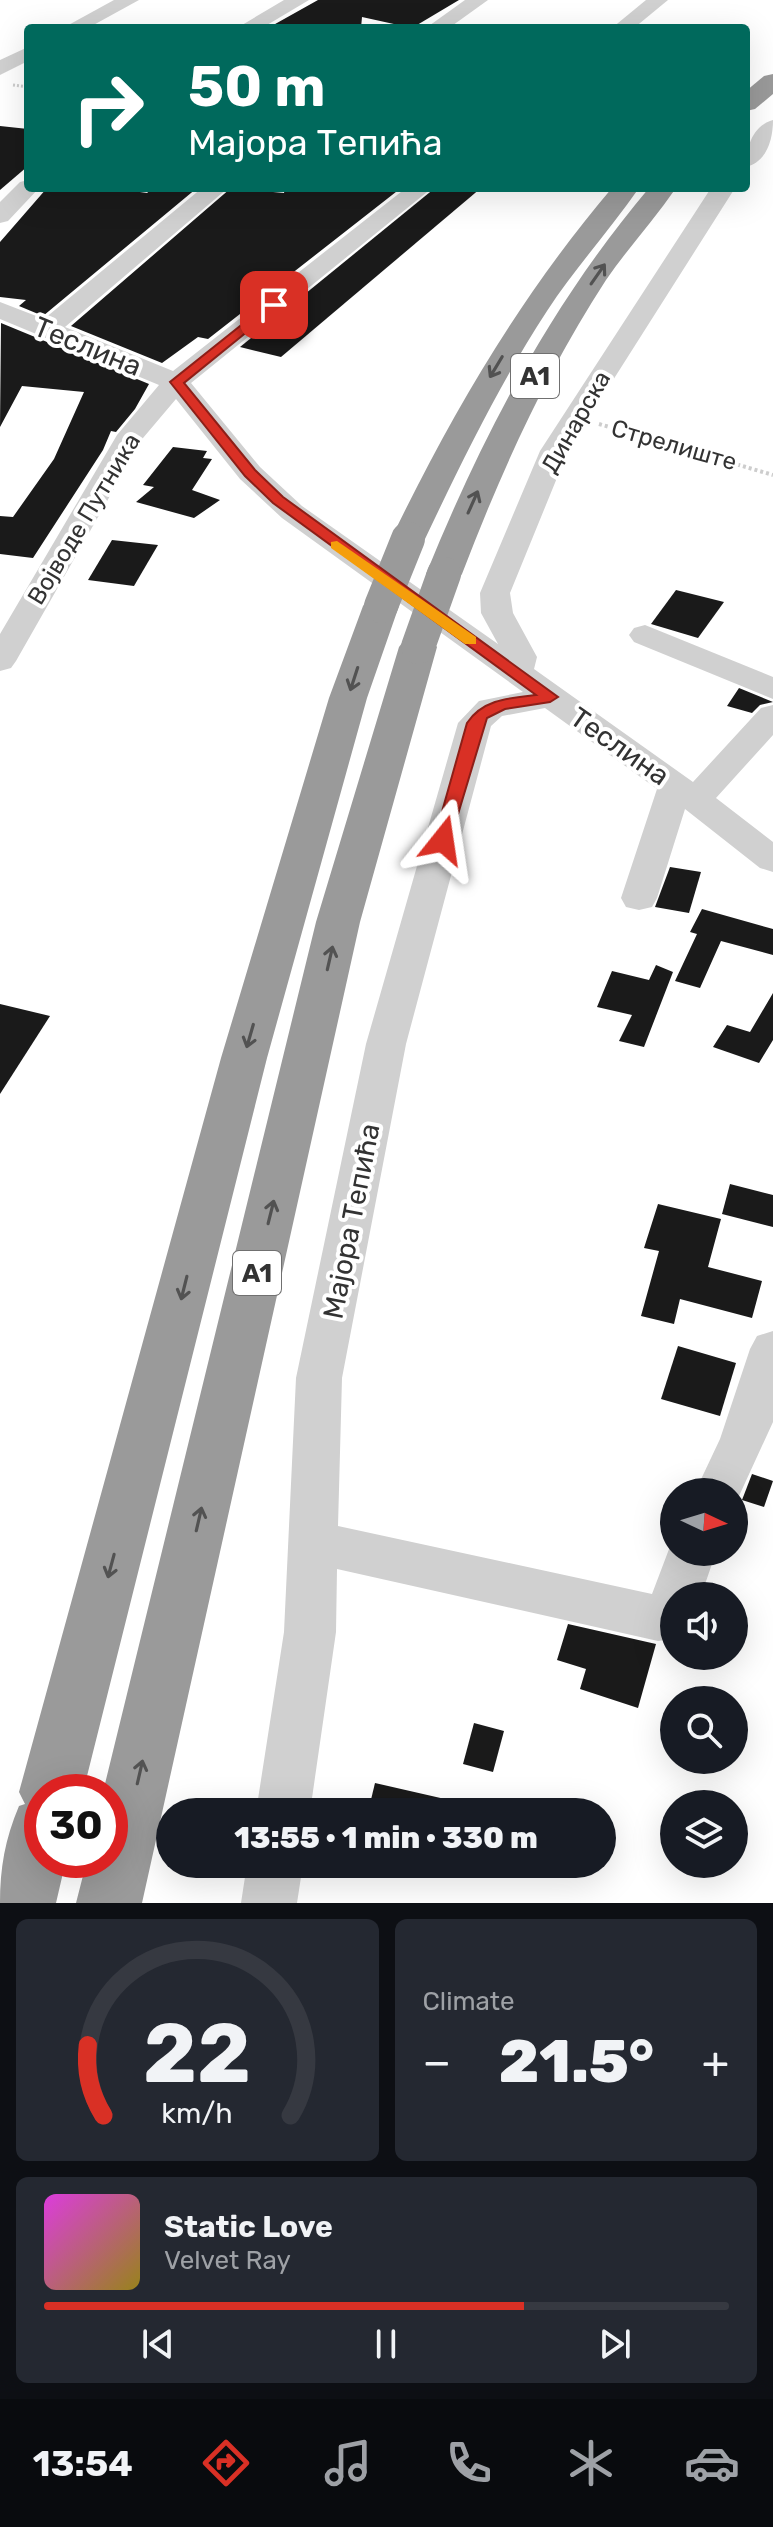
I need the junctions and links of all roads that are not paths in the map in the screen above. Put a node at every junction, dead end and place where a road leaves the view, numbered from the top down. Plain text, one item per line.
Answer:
1 (129, 0) edge
2 (299, 0) edge
3 (478, 0) edge
4 (658, 0) edge
5 (81, 24) edge
6 (254, 24) edge
7 (442, 24) edge
8 (627, 24) edge
9 (24, 55) edge
10 (0, 69) edge
11 (762, 70) edge
12 (750, 96) edge
13 (773, 127) edge
14 (750, 155) edge
15 (24, 191) edge
16 (211, 192) edge
17 (415, 192) edge
18 (623, 192) edge
19 (660, 192) edge
20 (710, 192) edge
21 (0, 216) edge
22 (0, 310) edge
23 (48, 329) junction
24 (176, 382) junction
25 (645, 635) dead end
26 (0, 661) edge
27 (515, 672) junction
28 (773, 689) edge
29 (550, 697) junction
30 (773, 715) edge
31 (685, 793) junction
32 (770, 856) edge
33 (639, 898) dead end
34 (773, 1349) edge
35 (726, 1478) edge
36 (313, 1542) junction
37 (660, 1618) edge
38 (56, 1774) edge
39 (285, 1798) edge
40 (29, 1878) edge
41 (273, 1878) edge
42 (23, 1903) edge
43 (109, 1903) edge
44 (269, 1903) edge

1 - 5 street
2 - 6 street
3 - 7 street
4 - 8 street
9 - 10 street
11 - 12 highway
13 - 14 street
15 - 21 street
16 - 23 street
17 - 24 street, Војводе Путника
18 -> 38 highway, A1, bridge
43 -> 19 highway, A1, bridge
20 - 27 street, Динарска
22 - 23 street, Теслина
23 - 24 street, Теслина
24 - 26 street, Војводе Путника
24 - 27 street, Теслина
25 - 28 street
27 - 29 street, Теслина
29 - 31 street, Теслина
29 - 36 street, Мајора Тепића
30 - 31 street
31 - 32 street, Теслина
31 - 33 street
34 - 35 street
36 - 37 street
36 - 39 street, Мајора Тепића
40 - 42 highway
41 - 44 street

